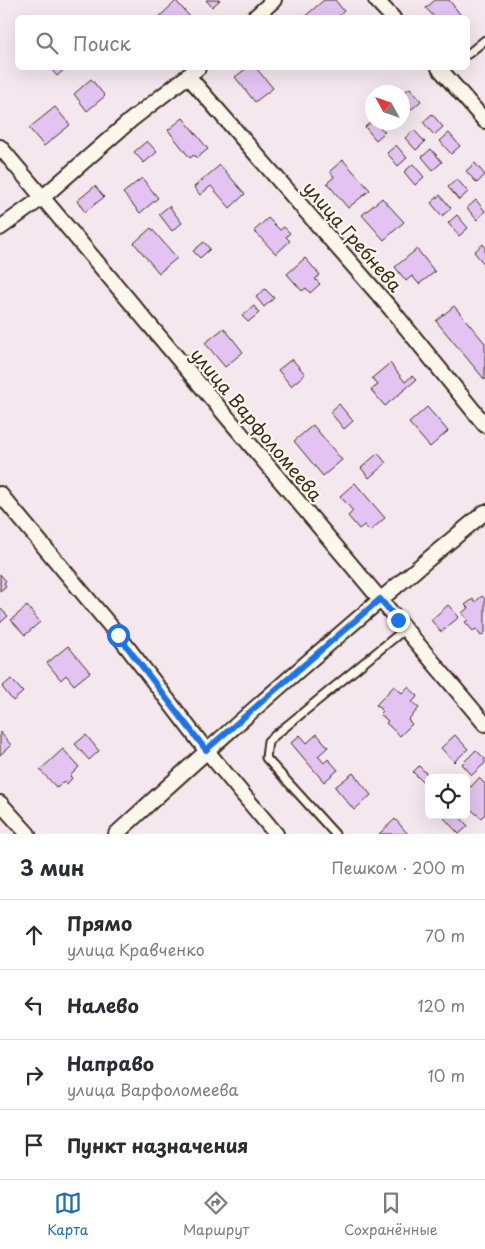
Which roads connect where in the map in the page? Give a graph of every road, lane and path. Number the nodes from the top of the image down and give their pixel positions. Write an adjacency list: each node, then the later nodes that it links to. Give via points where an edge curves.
1 (274, 0): 3 (street)
2 (376, 0): 4 (street)
3 (257, 15)
4 (390, 15)
5 (485, 40): 6 (lane)
6 (470, 52)
7 (445, 70): 9 (street)
8 (193, 72): 11 (street, via 131,120); 13 (street, улица Гребнева)
9 (485, 121)
10 (0, 147): 11 (street, улица Варфоломеева)
11 (42, 198): 12 (street); 16 (street, улица Варфоломеева)
12 (0, 228)
13 (485, 425)
14 (0, 494): 19 (street, via 118,635)
15 (485, 512): 16 (street)
16 (380, 599): 17 (street, улица Варфоломеева); 19 (street)
17 (405, 629): 18 (street, улица Варфоломеева); 24 (lane, via 268,741 266,758)
18 (485, 724)
19 (206, 750): 22 (street); 23 (street)
20 (0, 803): 21 (street)
21 (28, 834)
22 (116, 834)
23 (276, 834)
24 (335, 834)

